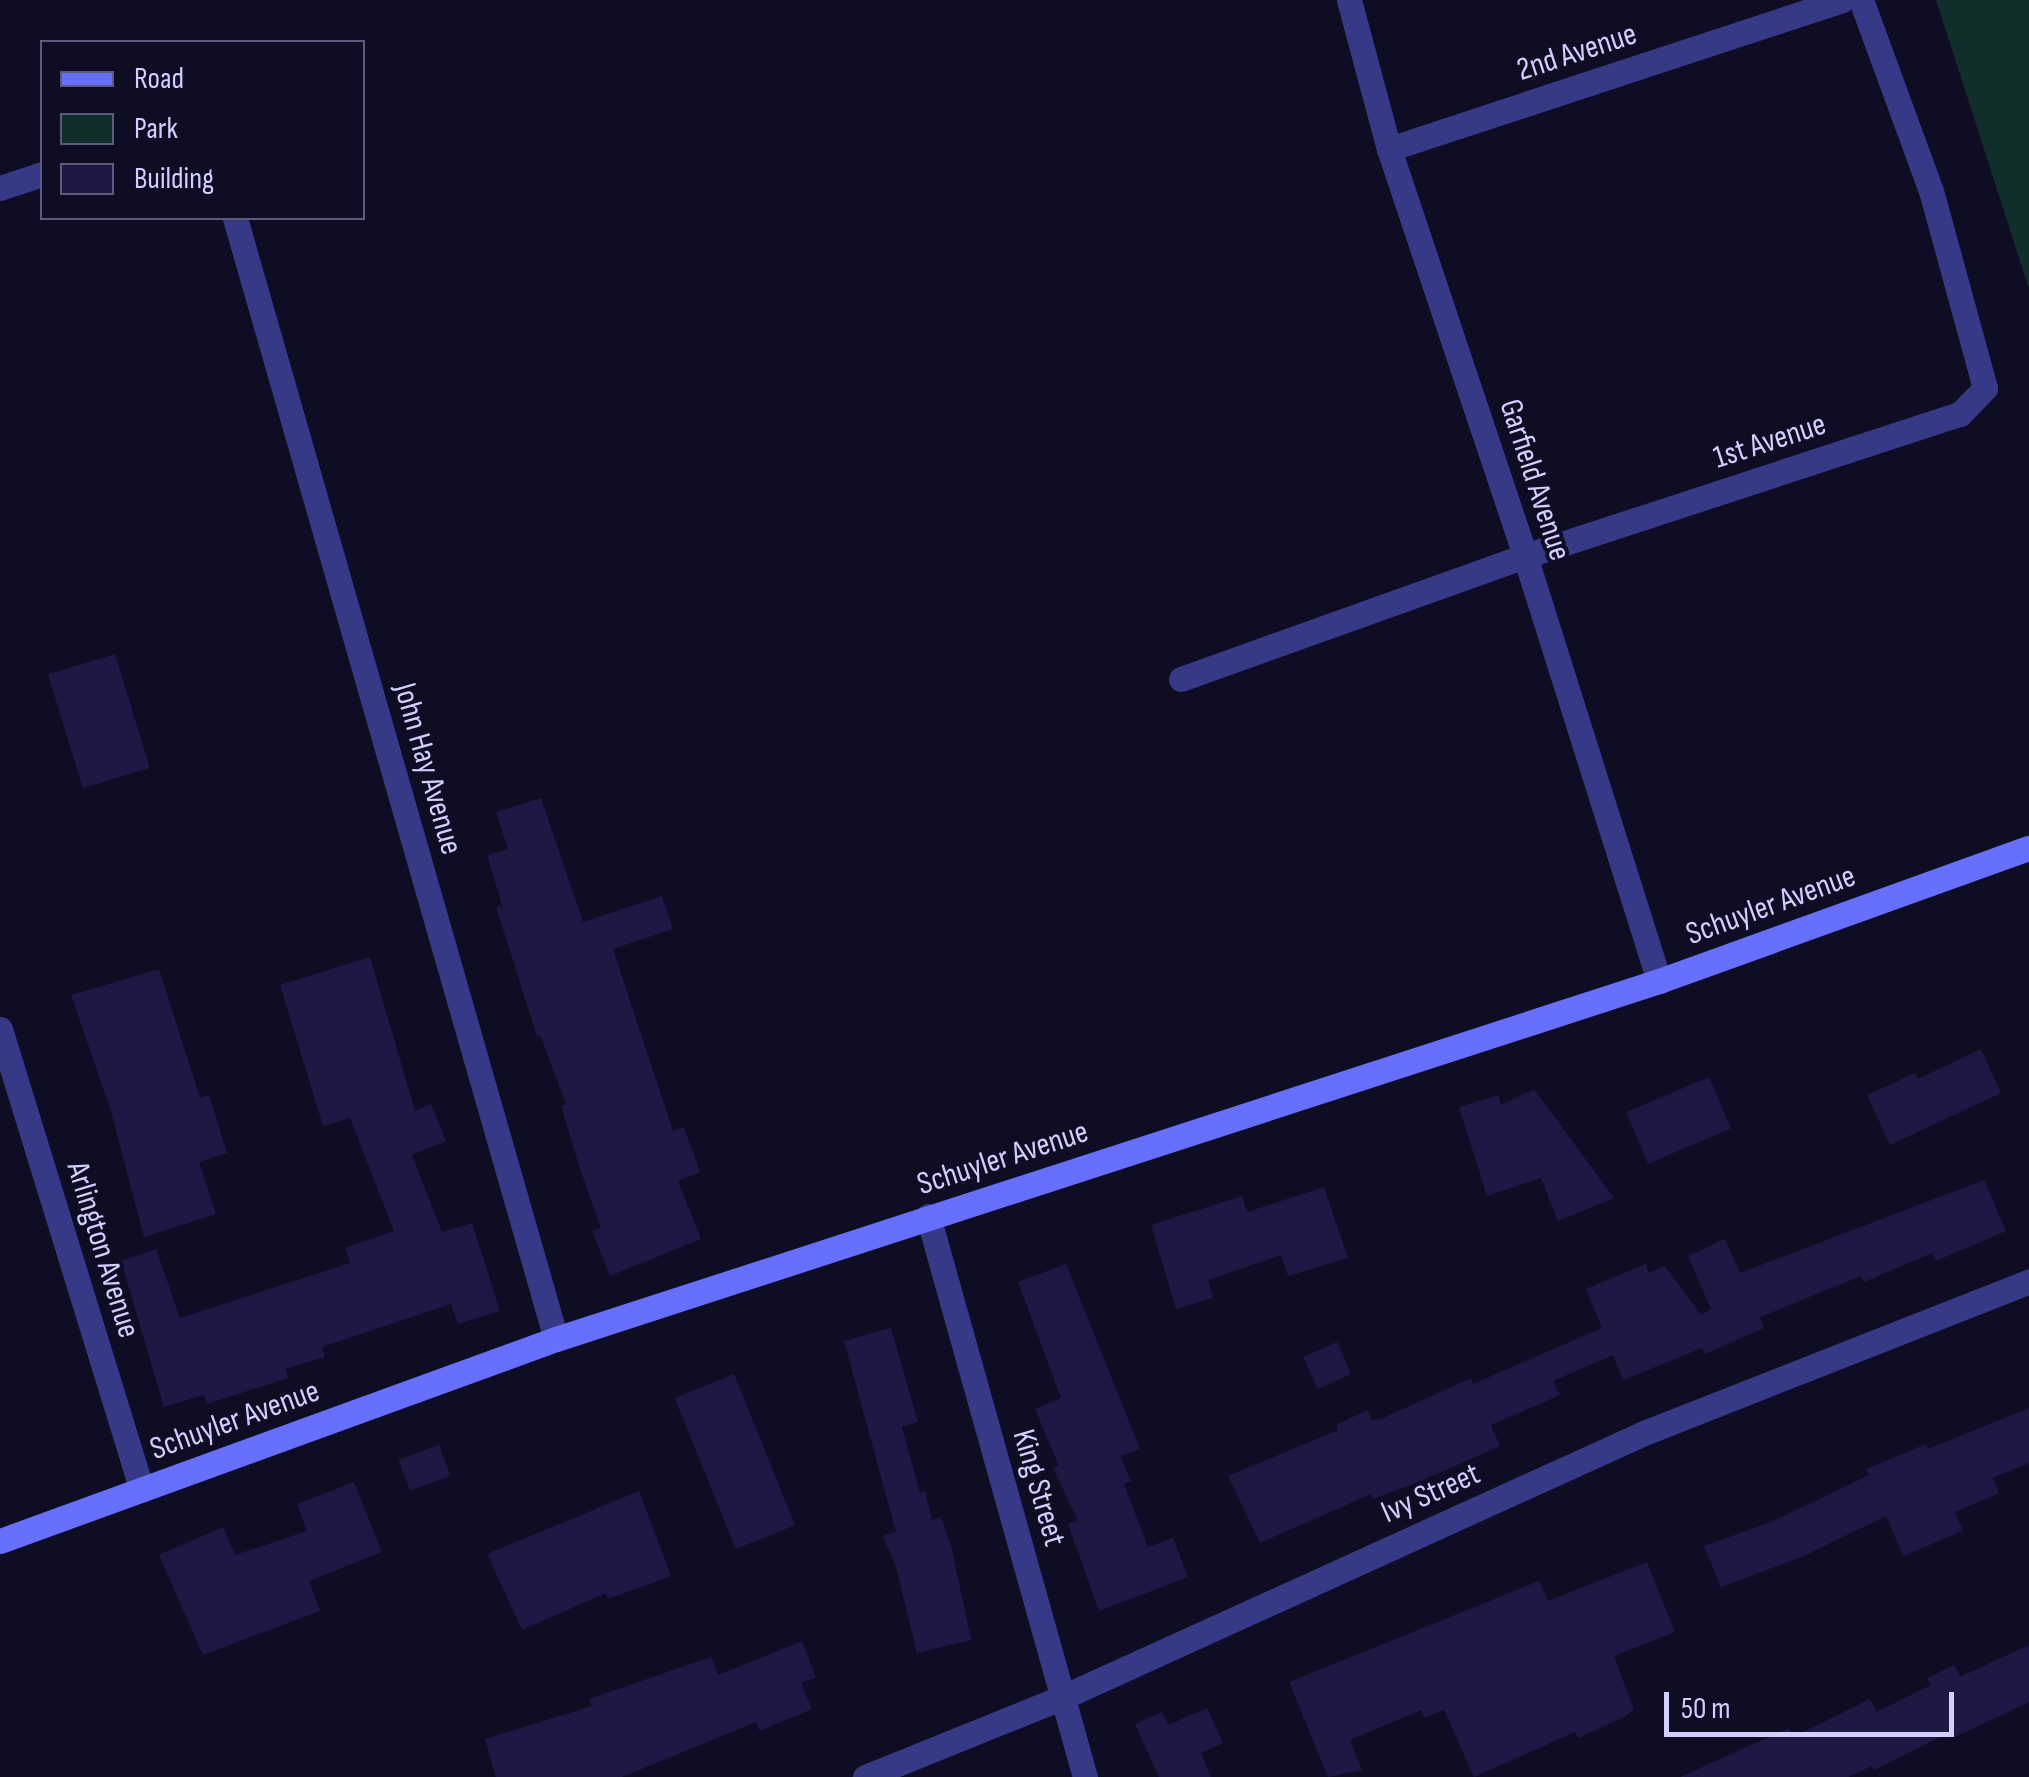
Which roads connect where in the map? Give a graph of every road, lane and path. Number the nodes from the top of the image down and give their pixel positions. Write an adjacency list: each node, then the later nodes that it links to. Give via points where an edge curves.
1 (1350, 0): 4 (street, Garfield Avenue)
2 (1842, 0): 4 (street, 2nd Avenue)
3 (1861, 0): 8 (street, 1st Avenue, via 1931,192 1985,388 1960,414)
4 (1389, 149): 8 (street, Garfield Avenue)
5 (40, 175): 6 (street)
6 (0, 188)
7 (236, 220): 15 (street, John Hay Avenue)
8 (1525, 556): 9 (street, 1st Avenue); 11 (street, Garfield Avenue)
9 (1181, 679)
10 (2029, 848): 11 (main road, Schuyler Avenue)
11 (1659, 981): 13 (main road, Schuyler Avenue)
12 (0, 1029): 16 (street, Arlington Avenue)
13 (928, 1216): 15 (main road, Schuyler Avenue); 18 (street, King Street)
14 (2029, 1282): 18 (street, Ivy Street, via 1644,1433)
15 (556, 1339): 16 (main road, Schuyler Avenue)
16 (142, 1490): 17 (main road, Schuyler Avenue)
17 (0, 1541)
18 (1063, 1697): 19 (street, Ivy Street); 20 (street, King Street)
19 (864, 1777)
20 (1084, 1777)

